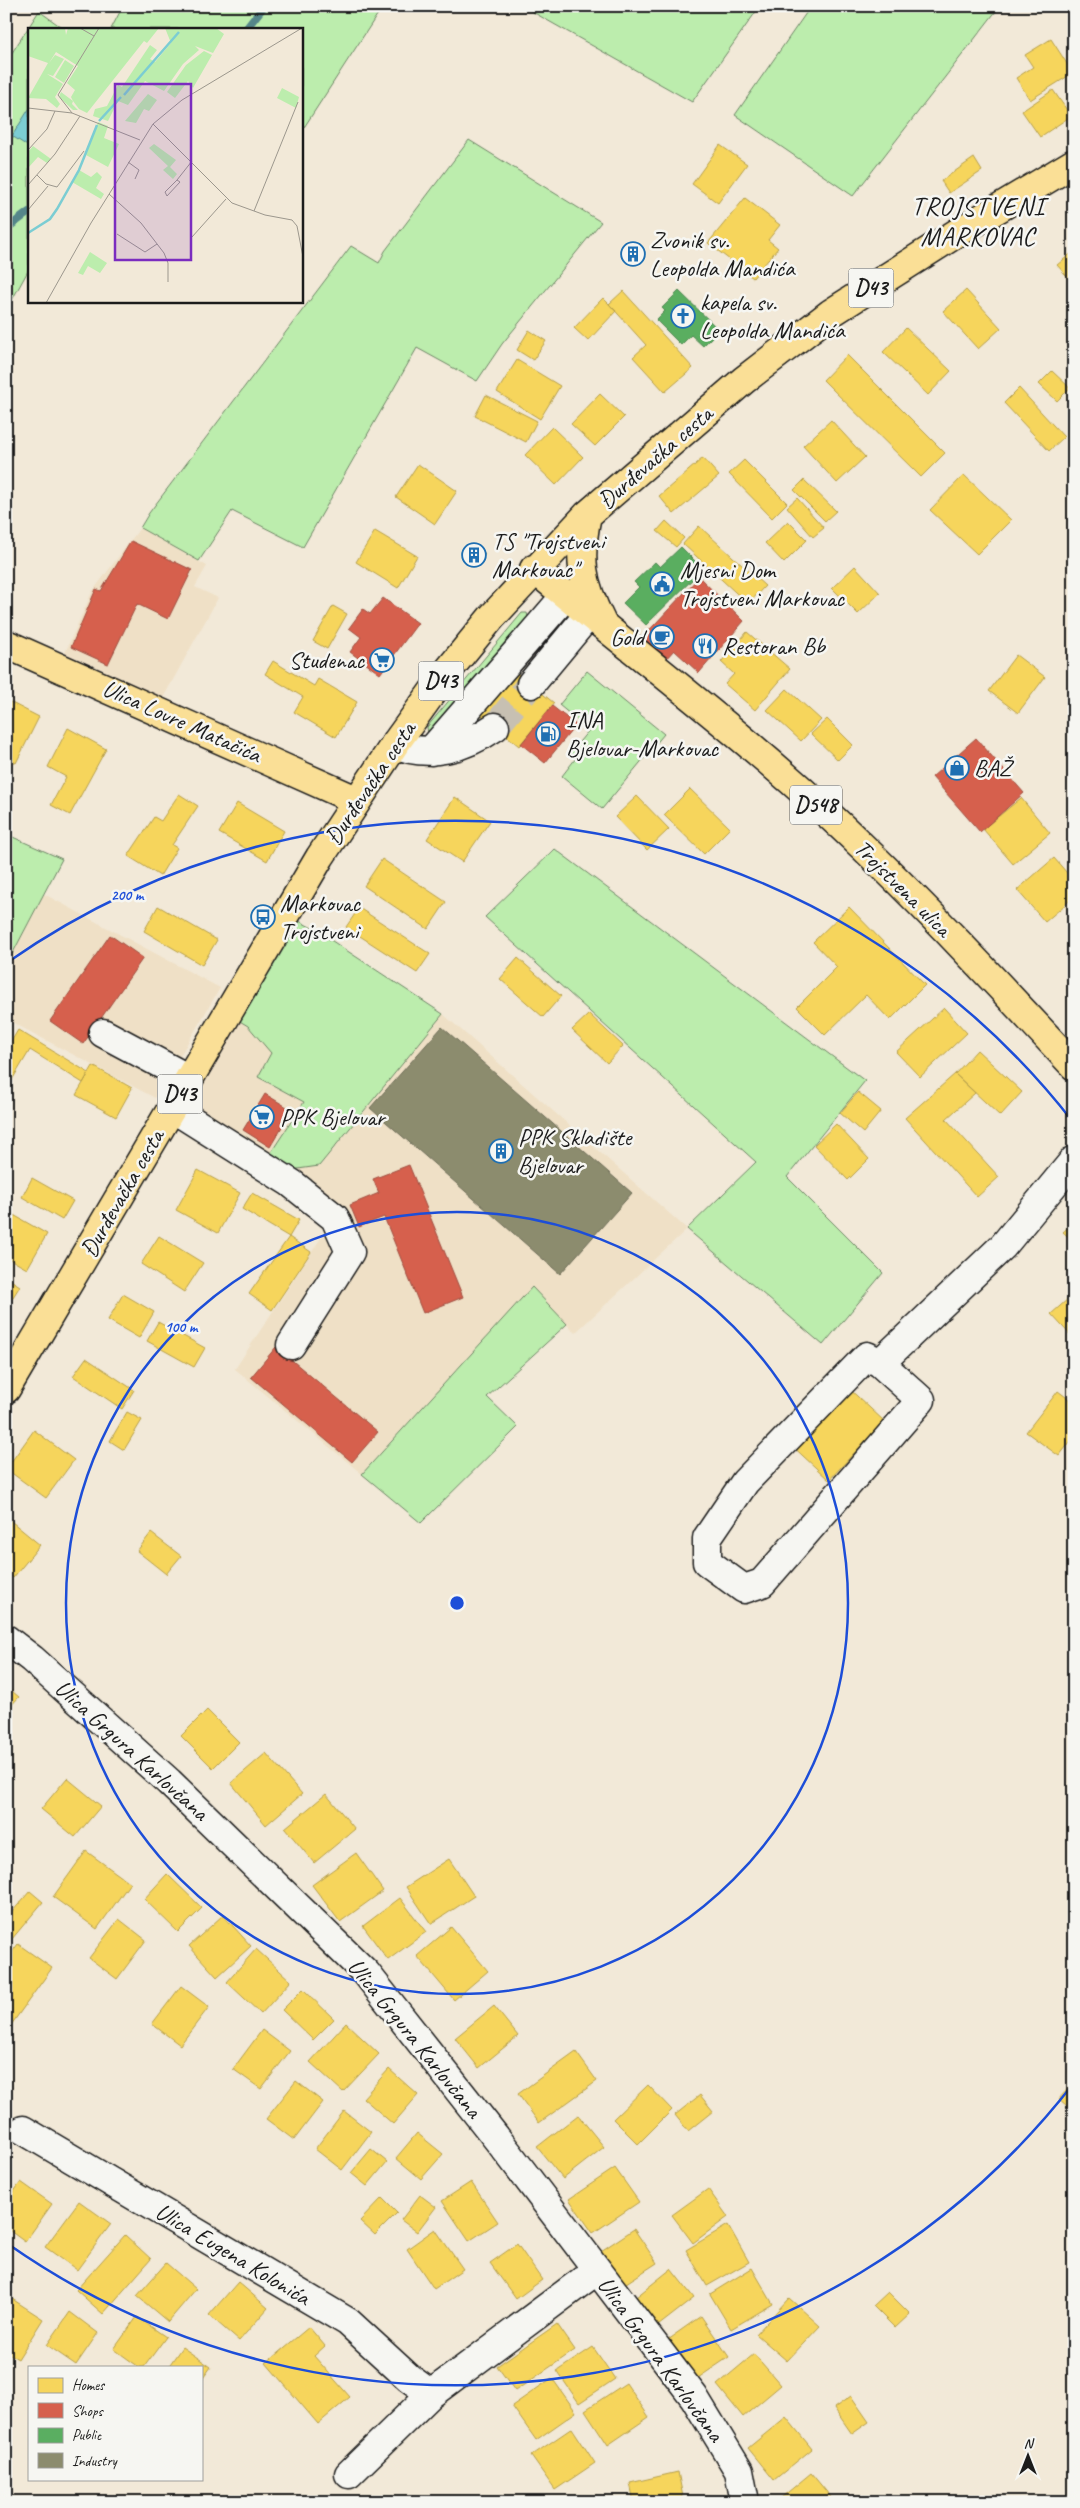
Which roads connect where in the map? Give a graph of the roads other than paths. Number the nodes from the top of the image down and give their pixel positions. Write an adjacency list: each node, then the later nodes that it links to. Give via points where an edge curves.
1 (1074, 163): 2 (main road, Đurđevačka cesta / D43, via 831,313 744,380)
2 (587, 515): 3 (main road, Đurđevačka cesta / D43); 5 (main road, via 582,541 583,578)
3 (534, 569): 4 (main road, Trojstvena ulica / D548); 9 (main road, Đurđevačka cesta / D43, via 447,672)
4 (566, 595): 5 (main road, Trojstvena ulica / D548); 10 (street)
5 (596, 620): 7 (street); 13 (main road, Trojstvena ulica / D548, via 746,743 863,847 978,962)
6 (6, 644): 11 (main road, Ulica Lovre Matačića)
7 (531, 684)
8 (496, 727): 10 (street, via 477,740)
9 (395, 744): 10 (street, via 410,751); 11 (main road, Đurđevačka cesta / D43)
10 (431, 751)
11 (356, 800): 14 (main road, Đurđevačka cesta / D43)
12 (102, 1033): 14 (street)
13 (1074, 1066)
14 (189, 1079): 15 (main road, Đurđevačka cesta / D43)
15 (172, 1108): 17 (street, via 291,1183 335,1218 350,1252); 19 (main road, Đurđevačka cesta / D43)
16 (1074, 1160): 18 (street, via 1003,1246)
17 (291, 1345)
18 (880, 1363): 18 (street, via 921,1400 762,1582 744,1590 707,1562 707,1538 745,1482 867,1356)
19 (6, 1389)
20 (6, 1639): 22 (street, Ulica Grgura Karlovčana, via 169,1782 366,1973)
21 (23, 2130): 23 (street, Ulica Eugena Kolonića, via 348,2322)
22 (597, 2270): 23 (street); 25 (street, Ulica Grgura Karlovčana, via 694,2397 739,2471)
23 (431, 2394): 24 (street)
24 (349, 2474)
25 (745, 2502)

